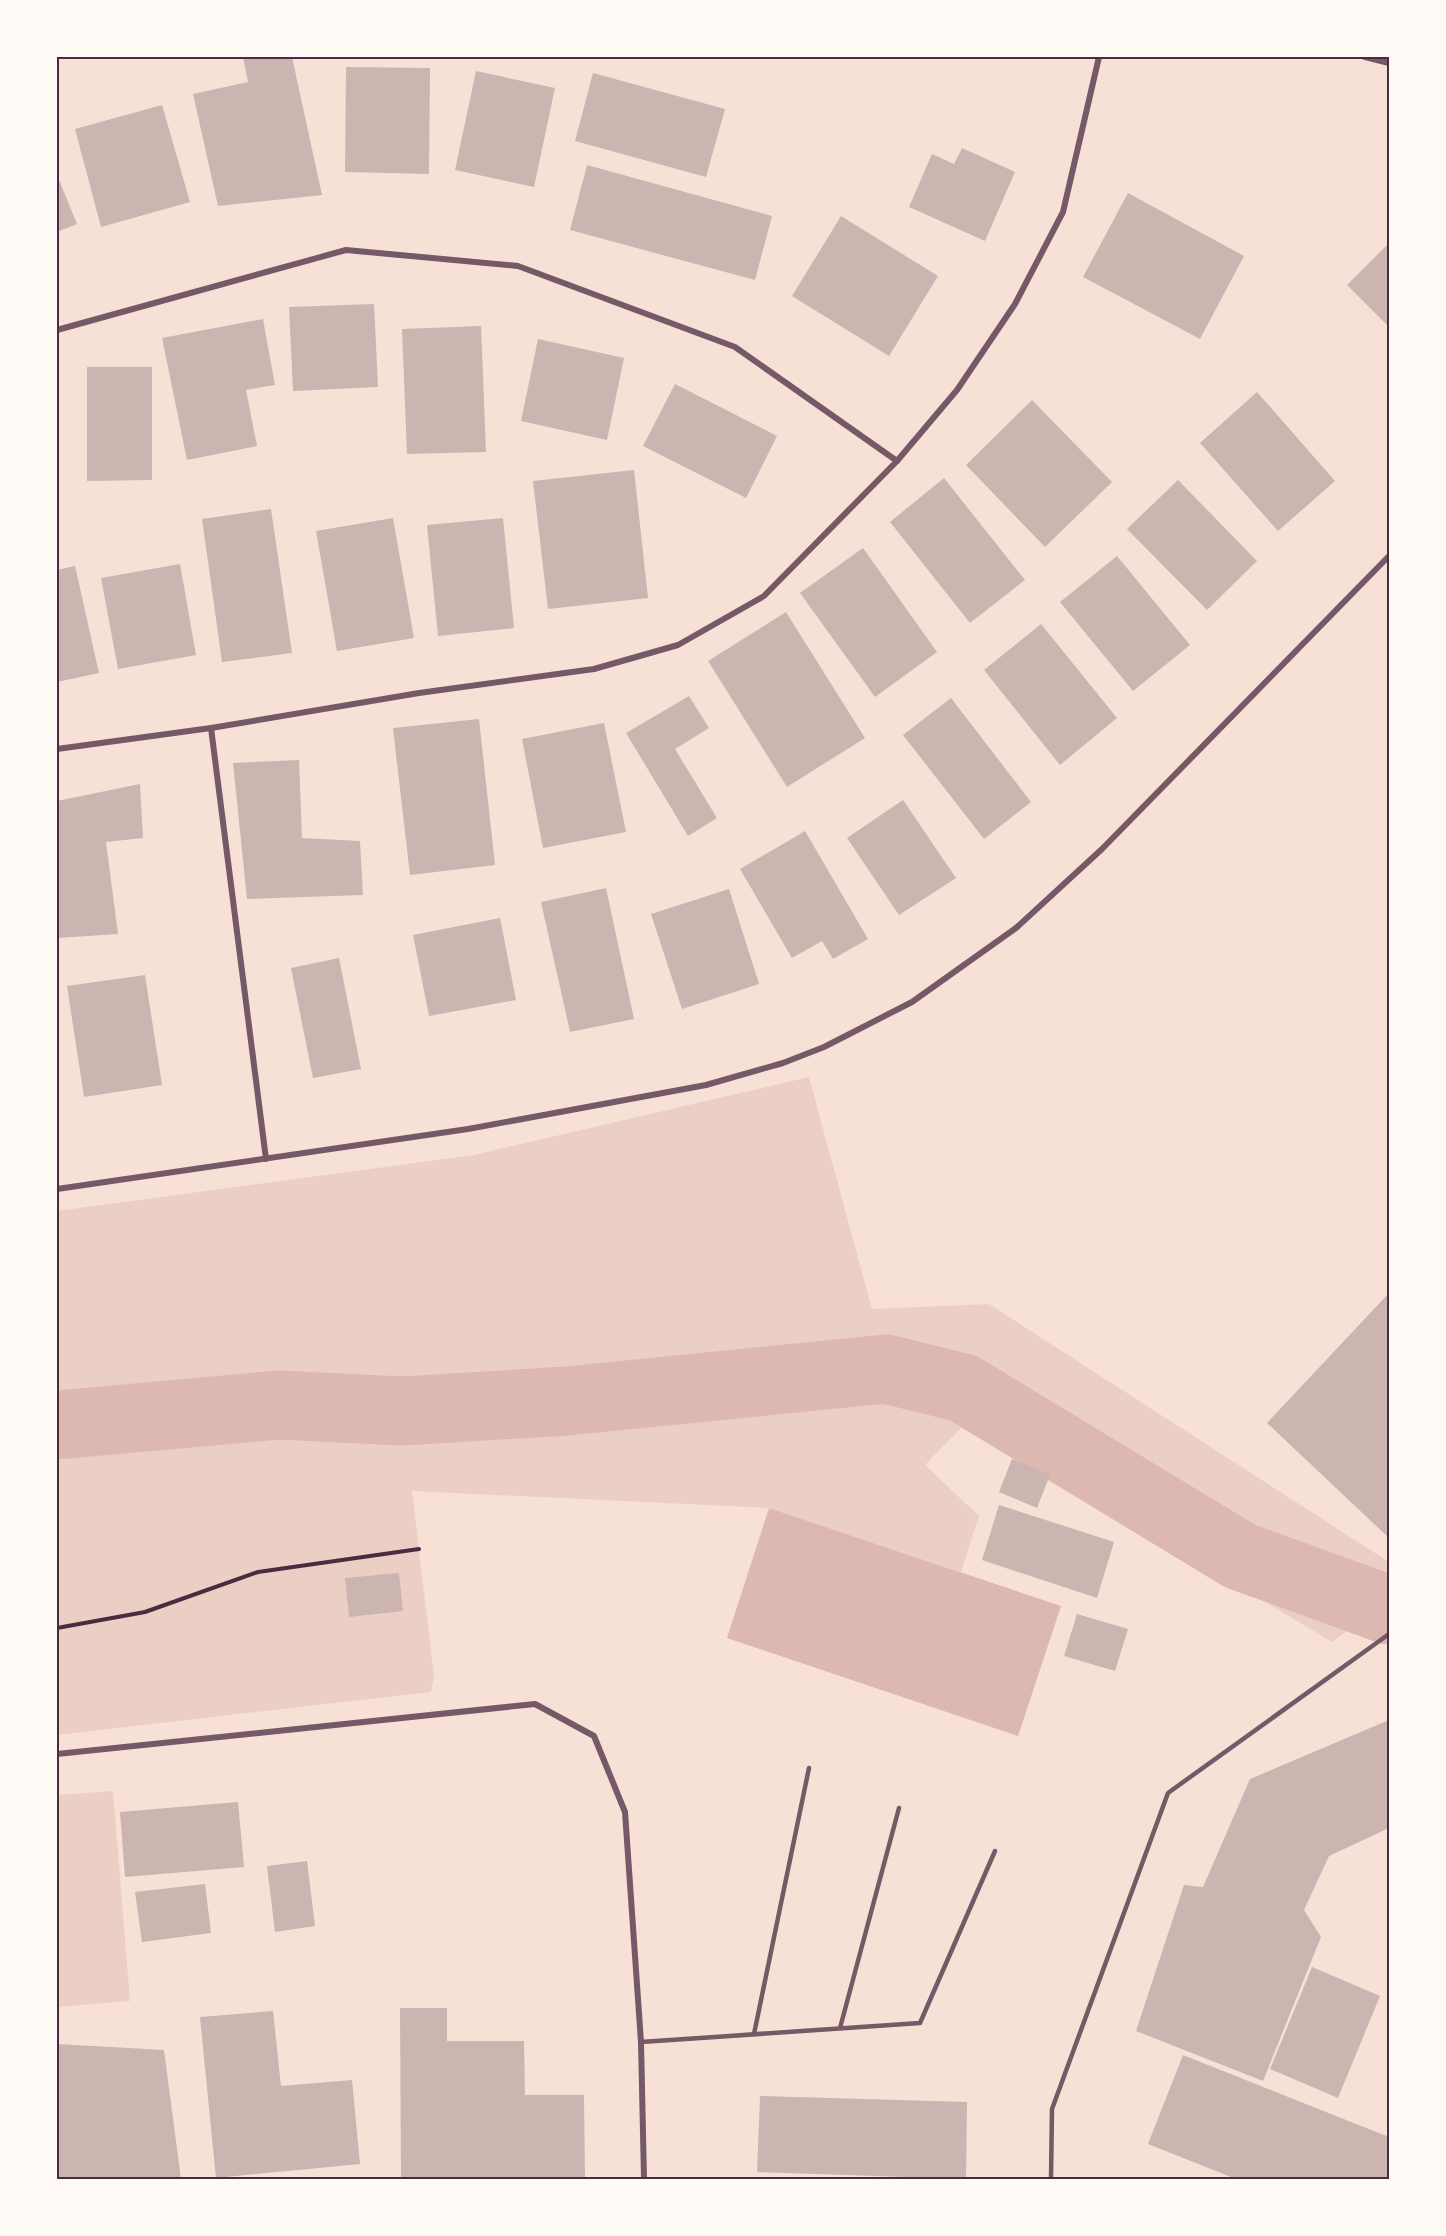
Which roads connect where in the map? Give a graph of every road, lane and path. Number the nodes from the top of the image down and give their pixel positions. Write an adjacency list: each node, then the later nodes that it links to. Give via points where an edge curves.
1 (1099, 57): 5 (street, via 1063,212 1015,304 957,390)
2 (1365, 57): 3 (street)
3 (1389, 63)
4 (57, 330): 5 (street, via 346,250 518,266 735,347)
5 (897, 461): 7 (street, via 764,596 678,645 594,669)
6 (1389, 556): 9 (street, via 1102,849 1016,928 912,1002 783,1064 706,1085 468,1129)
7 (211, 728): 8 (street); 9 (street)
8 (57, 749)
9 (266, 1159): 10 (street)
10 (57, 1189)
11 (419, 1549): 12 (path, via 258,1572 145,1612)
12 (57, 1628)
13 (1389, 1634): 22 (lane, via 1168,1793 1052,2109)
14 (57, 1754): 20 (street, via 535,1704 594,1736 625,1812)
15 (809, 1768): 19 (lane)
16 (899, 1808): 18 (lane)
17 (995, 1851): 18 (lane, via 920,2023)
18 (840, 2028): 19 (lane)
19 (754, 2034): 20 (lane)
20 (641, 2042): 21 (street)
21 (644, 2179)
22 (1051, 2179)

